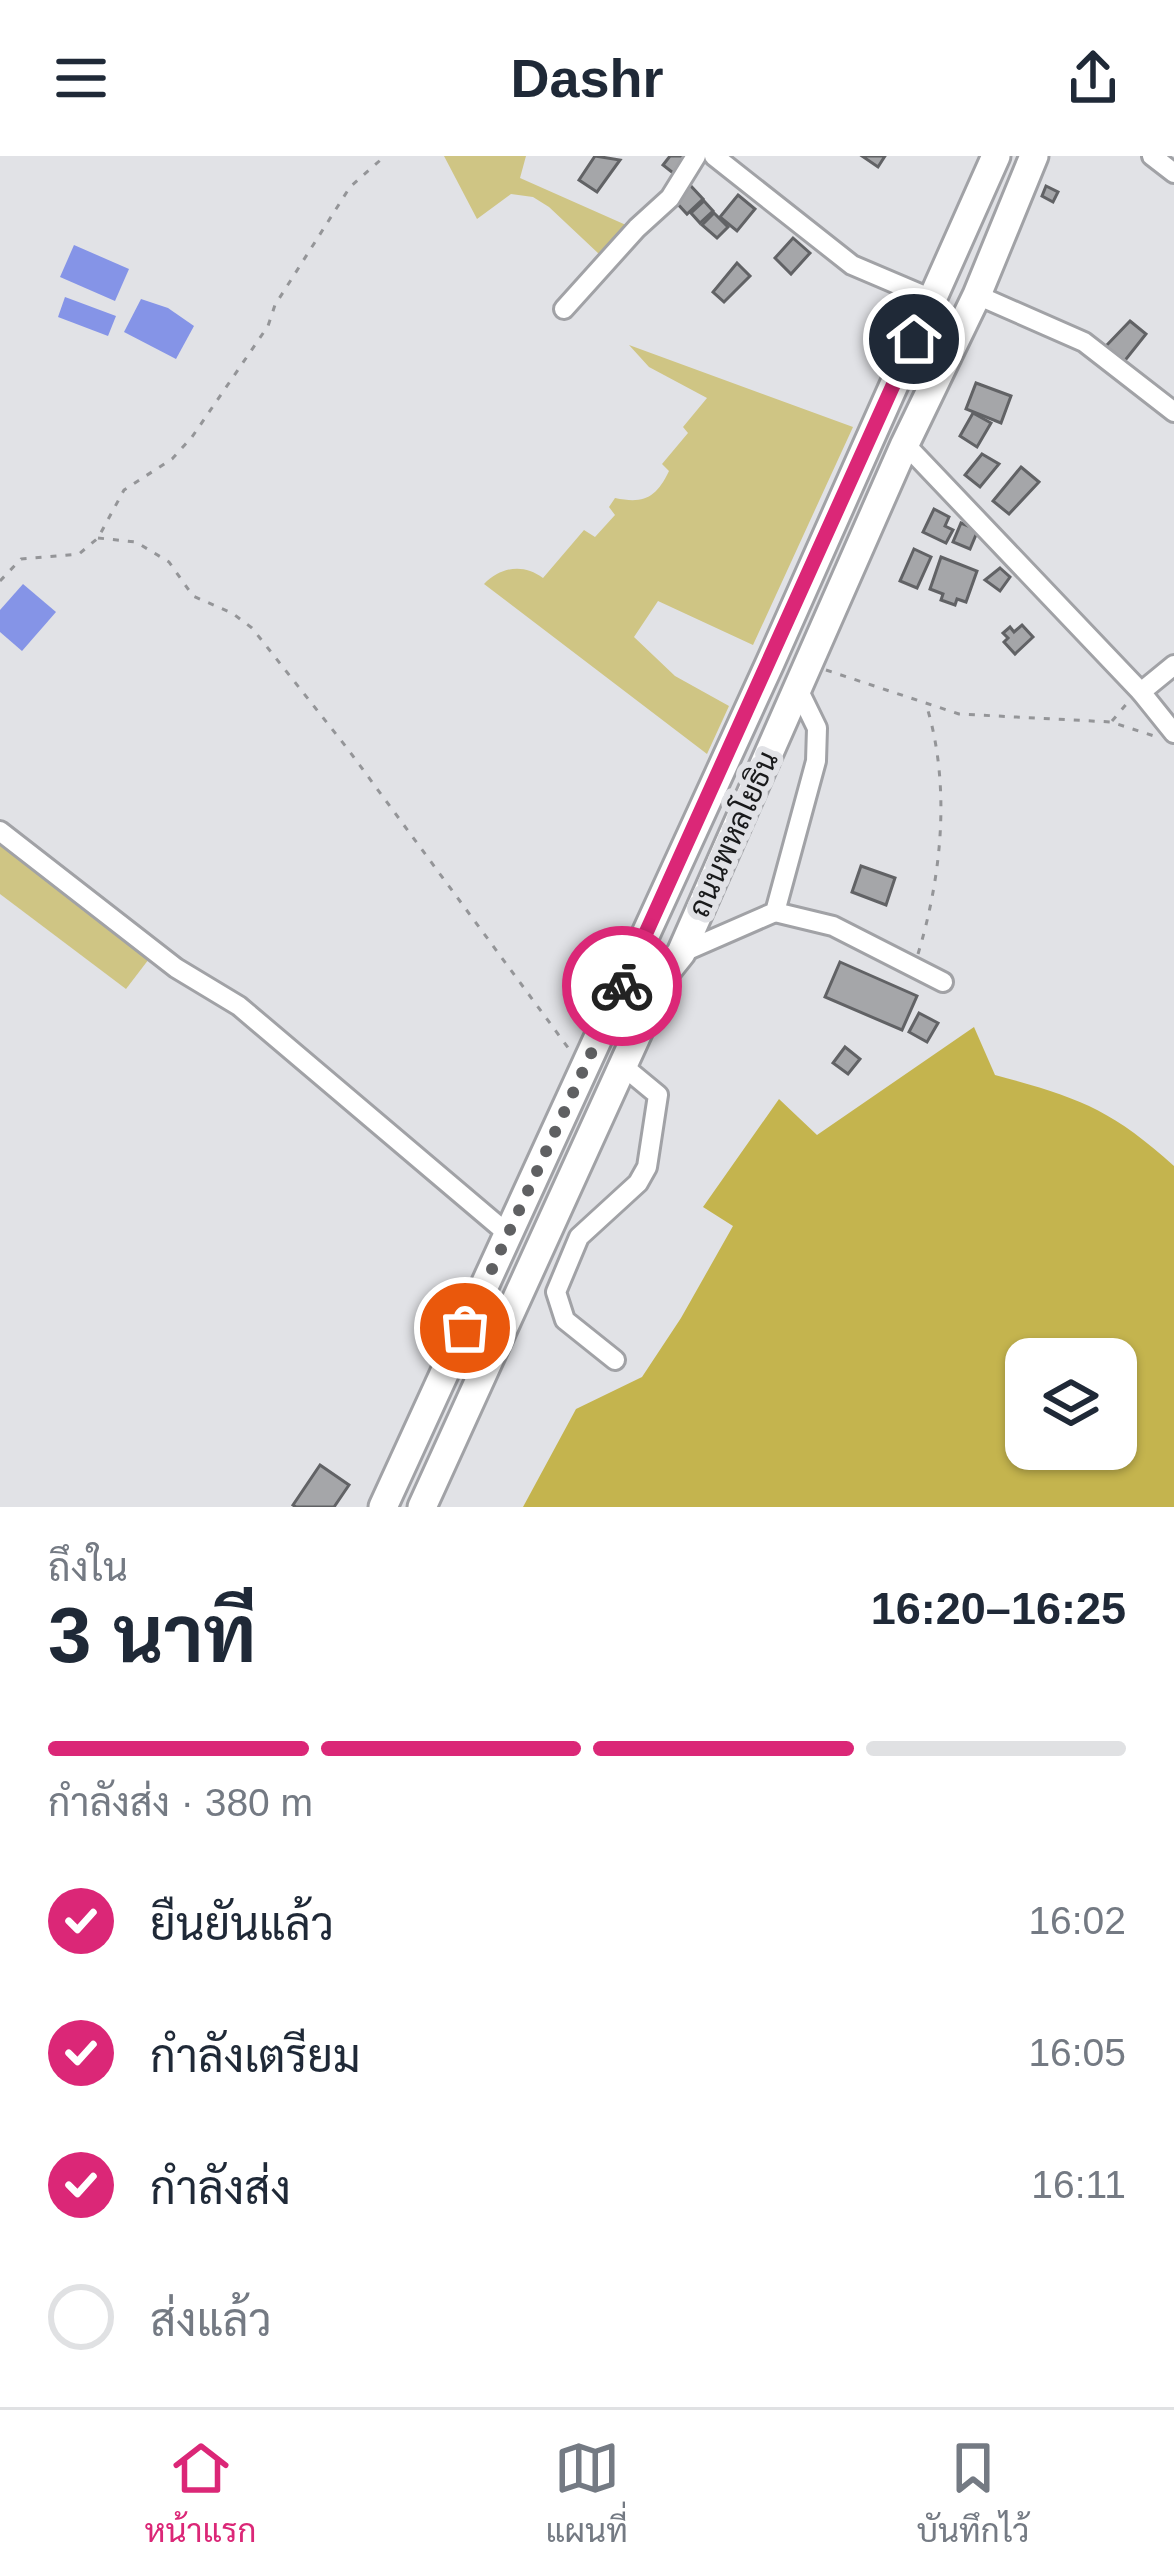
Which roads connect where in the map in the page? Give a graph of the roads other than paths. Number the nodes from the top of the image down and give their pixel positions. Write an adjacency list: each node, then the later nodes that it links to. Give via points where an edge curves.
1 (696, 156): 9 (street, via 670,198)
2 (714, 156): 8 (street, via 852,266)
3 (996, 156): 8 (highway, ถนนพหลโยธิน)
4 (1034, 156): 7 (highway, ถนนพหลโยธิน)
5 (1152, 156): 6 (street)
6 (1174, 173)
7 (977, 295): 10 (street, via 1084,342); 11 (highway, ถนนพหลโยธิน)
8 (932, 298): 20 (highway, ถนนพหลโยธิน)
9 (564, 309)
10 (1174, 412)
11 (905, 444): 13 (highway, ถนนพหลโยธิน); 14 (street)
12 (1174, 665): 14 (street)
13 (802, 675): 17 (street, via 818,728 816,761); 18 (highway, ถนนพหลโยธิน)
14 (1141, 692): 15 (street)
15 (1165, 735)
16 (0, 831): 22 (street, via 176,968 238,1006)
17 (775, 913): 18 (street); 19 (street, via 833,926)
18 (681, 953): 21 (highway, ถนนพหลโยธิน)
19 (943, 982)
20 (585, 1067): 21 (street); 22 (highway, ถนนพหลโยธิน)
21 (620, 1071): 23 (street, via 658,1094 647,1167 579,1237 556,1292 565,1320); 25 (highway, ถนนพหลโยธิน)
22 (508, 1234): 24 (highway, ถนนพหลโยธิน)
23 (615, 1360)
24 (383, 1507)
25 (422, 1507)

